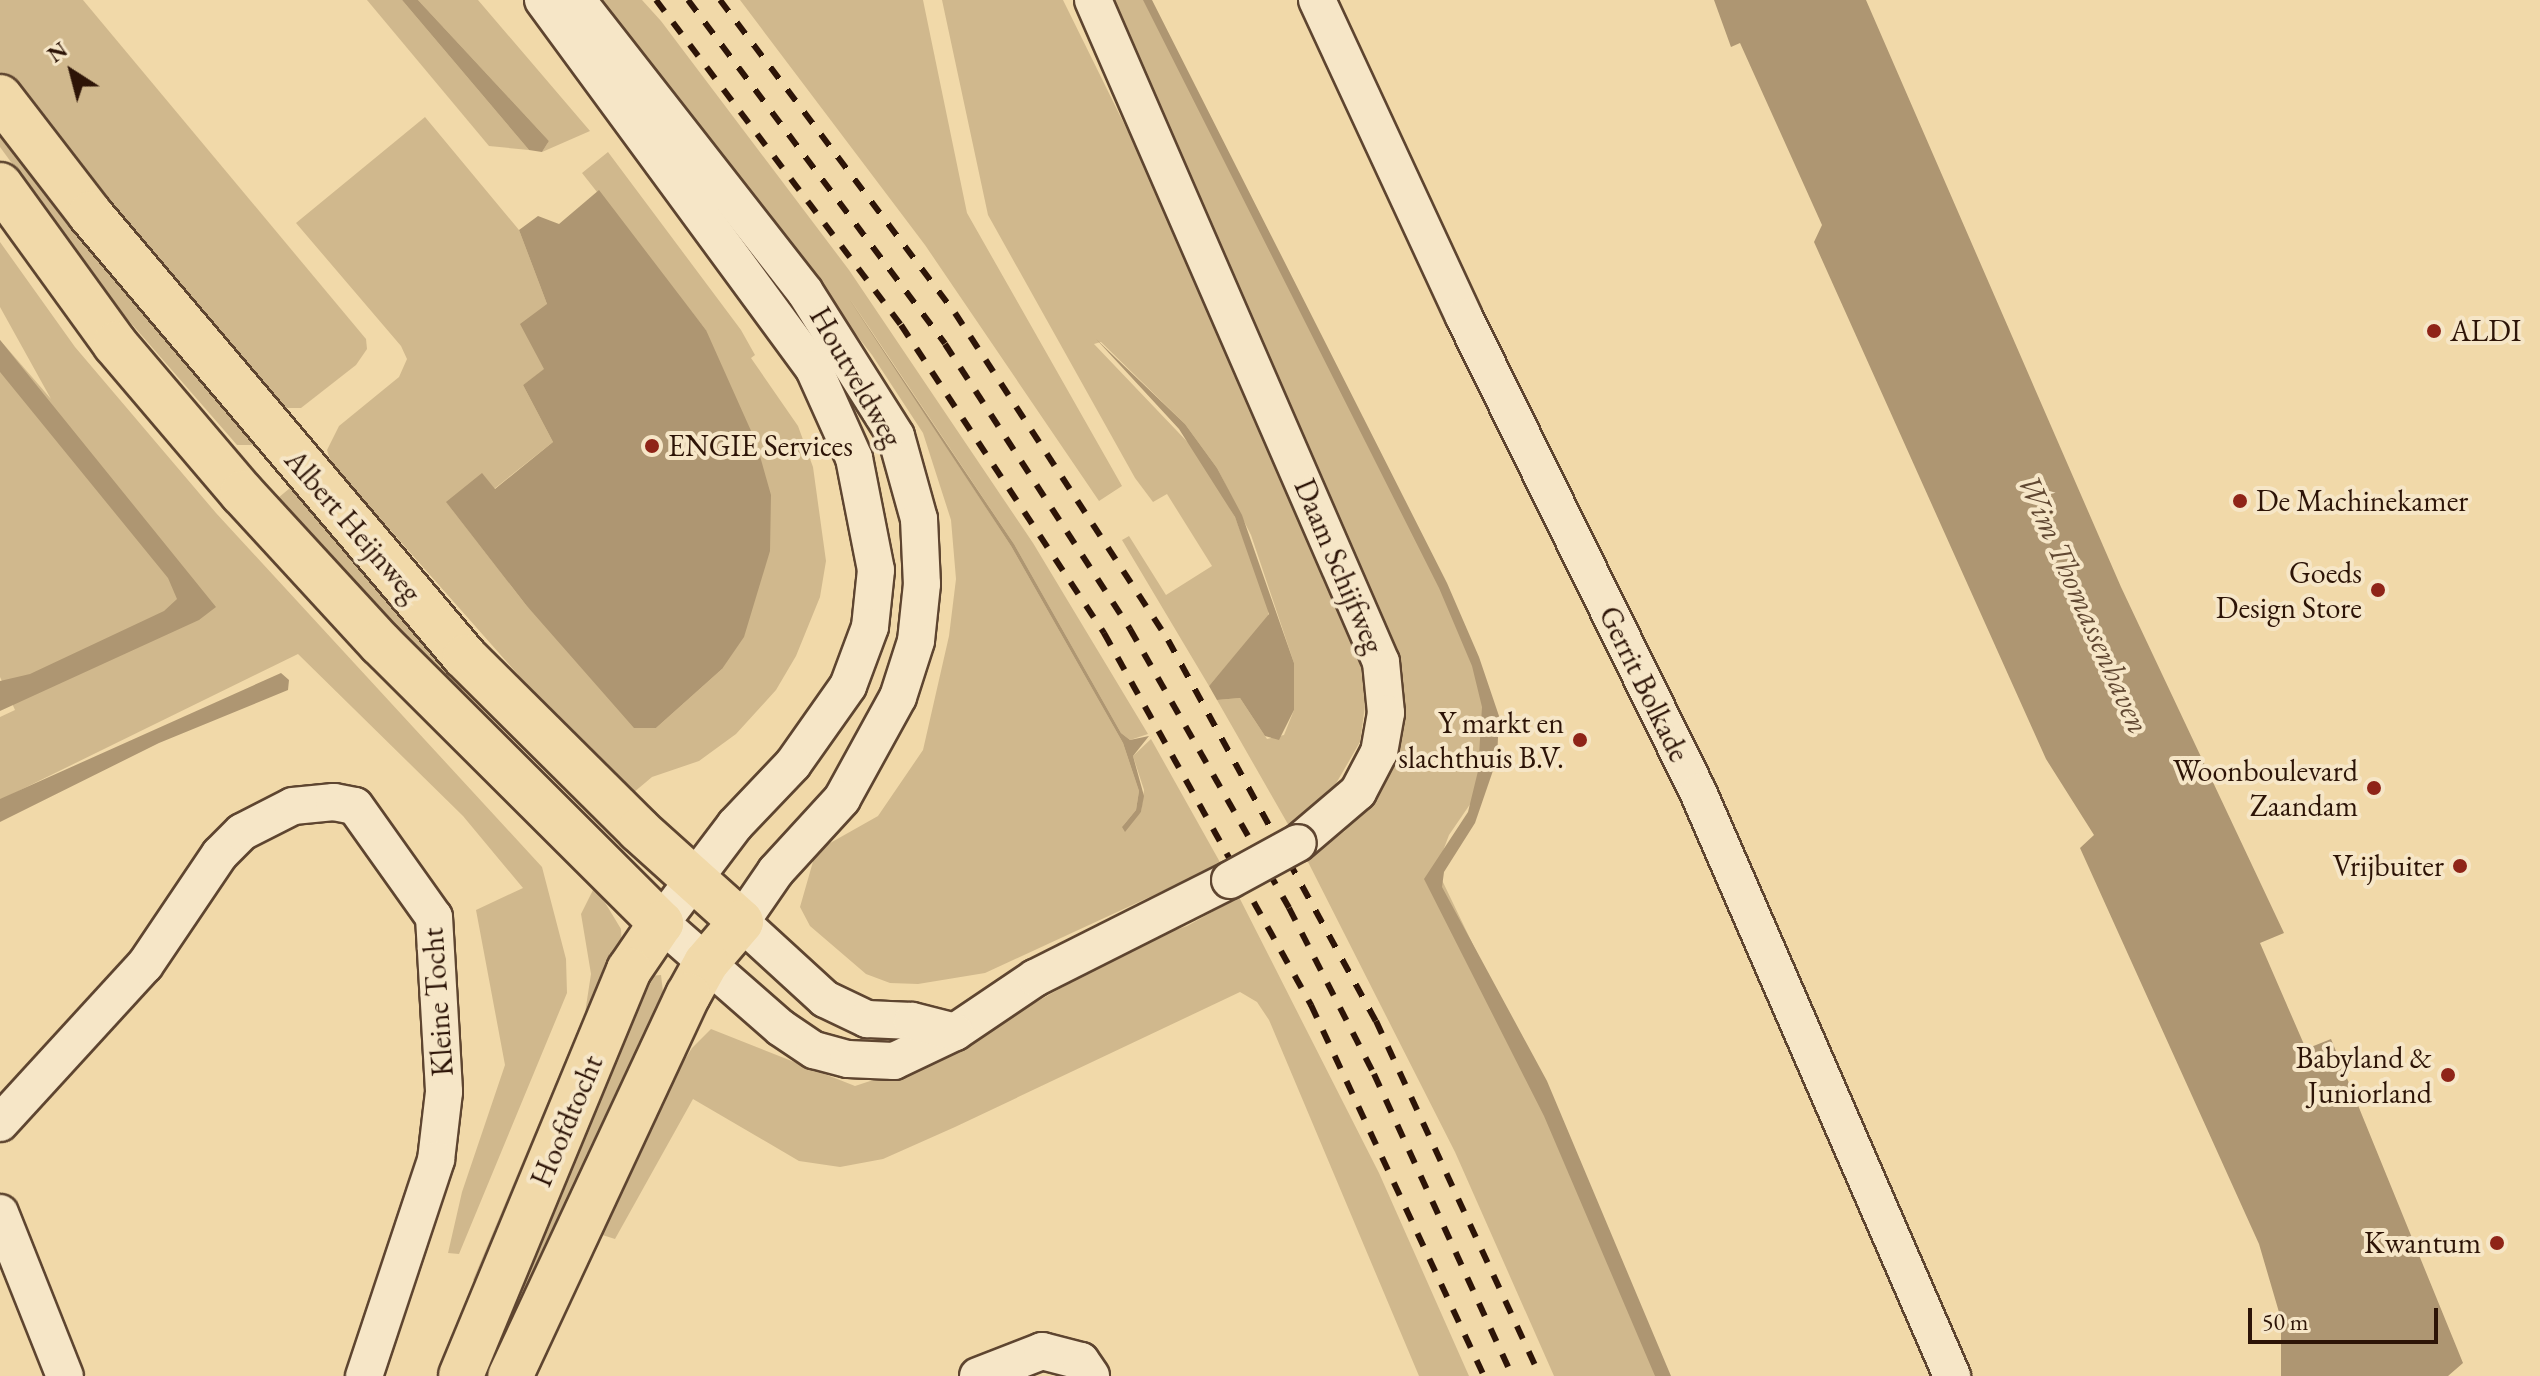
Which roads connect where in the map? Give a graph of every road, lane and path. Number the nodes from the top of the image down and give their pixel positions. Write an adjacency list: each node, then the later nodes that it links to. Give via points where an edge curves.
1 (543, 0): 7 (street, Houtveldweg, via 814,369 854,458 868,515 876,570 870,627 848,686 793,764)
2 (577, 0): 8 (street, Houtveldweg, via 734,195 813,304 896,436 919,519 922,584 916,641 898,697 842,799 776,871)
3 (1093, 0): 11 (street, Daam Schijfweg, bridge, via 1381,662 1386,713 1379,752 1358,792 1298,843 1035,978)
4 (1317, 0): 20 (street, Gerrit Bolkade, via 1464,317 1698,792)
5 (0, 97): 7 (main road, Albert Heijnweg, via 130,262 465,657)
6 (0, 185): 9 (main road, Albert Heijnweg, via 97,321 242,493 380,643)
7 (694, 878): 8 (main road, Albert Heijnweg); 9 (street, Hoofdtocht)
8 (741, 922): 10 (main road, Hoofdtocht); 11 (street, via 825,999 867,1019 912,1021)
9 (661, 923): 10 (street, Albert Heijnweg); 16 (main road, Hoofdtocht, via 629,970)
10 (706, 963): 11 (street, Daam Schijfweg, via 814,1050 848,1059 894,1061); 17 (main road, Hoofdtocht)
11 (955, 1032)
12 (0, 1123): 15 (street, Kleine Tocht, via 145,965 220,854 242,832 293,806 355,806 379,832 434,917 444,1092 436,1160)
13 (0, 1213): 14 (street)
14 (65, 1376)
15 (364, 1376)
16 (461, 1376)
17 (510, 1376)
18 (978, 1376): 19 (street, via 1042,1351 1081,1361)
19 (1091, 1376)
20 (1952, 1376)

